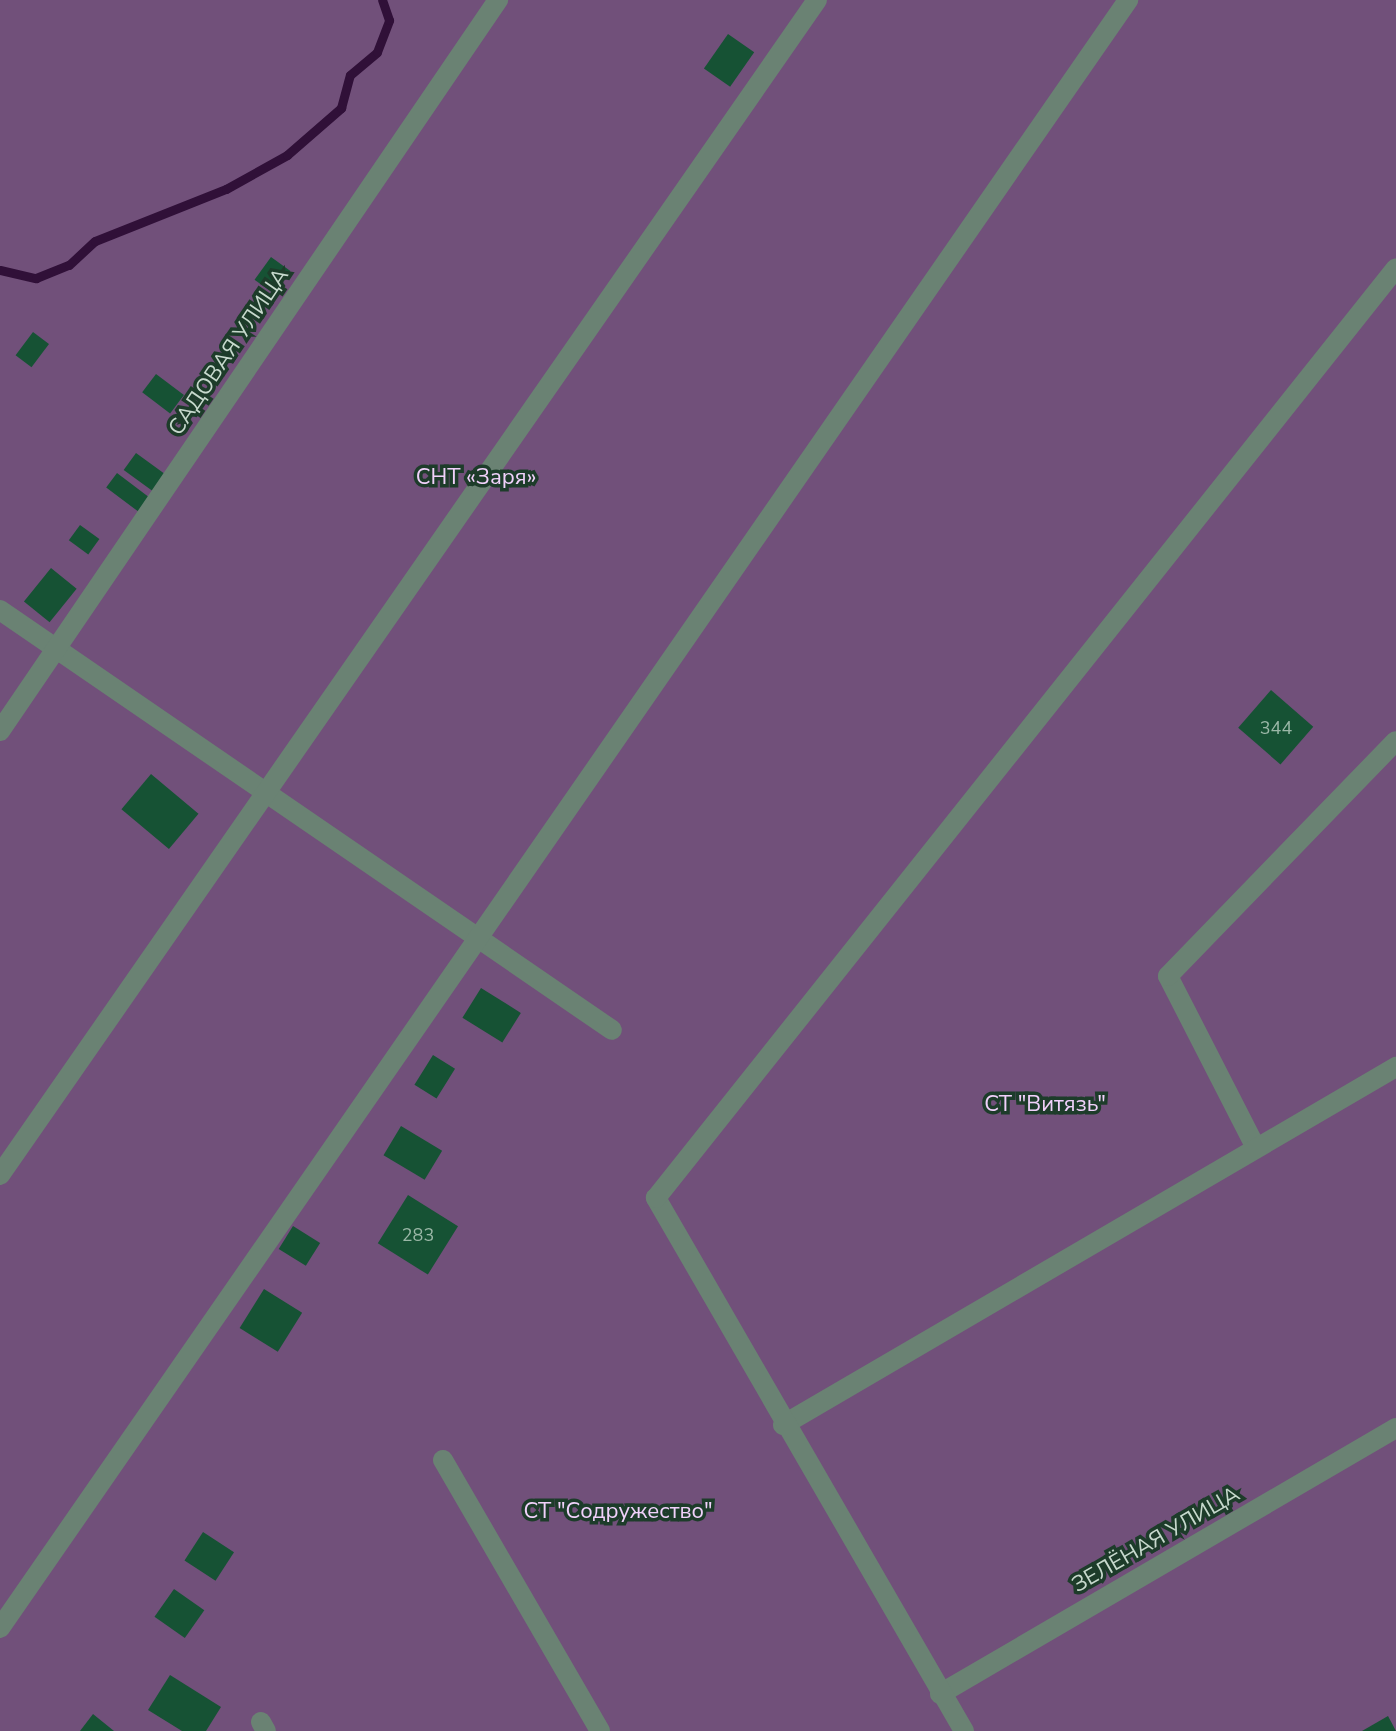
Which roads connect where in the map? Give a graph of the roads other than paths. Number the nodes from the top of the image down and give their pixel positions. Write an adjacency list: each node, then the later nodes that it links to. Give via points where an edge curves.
1 (498, 0): 6 (street, САДОВАЯ УЛИЦА)
2 (817, 0): 9 (street)
3 (1128, 0): 10 (street)
4 (1396, 268): 15 (street, via 656,1198)
5 (0, 610): 6 (street)
6 (56, 649): 7 (street, САДОВАЯ УЛИЦА); 9 (street)
7 (0, 731)
8 (1396, 741): 13 (street, via 1168,976)
9 (264, 793): 10 (street); 14 (street)
10 (478, 938): 11 (street); 18 (street)
11 (612, 1030)
12 (1396, 1067): 13 (street)
13 (1256, 1148): 15 (street)
14 (0, 1175)
15 (783, 1425): 19 (street)
16 (1396, 1428): 19 (street, ЗЕЛЁНАЯ УЛИЦА)
17 (443, 1460): 20 (street)
18 (0, 1628)
19 (940, 1694): 21 (street)
20 (600, 1731)
21 (964, 1731)

